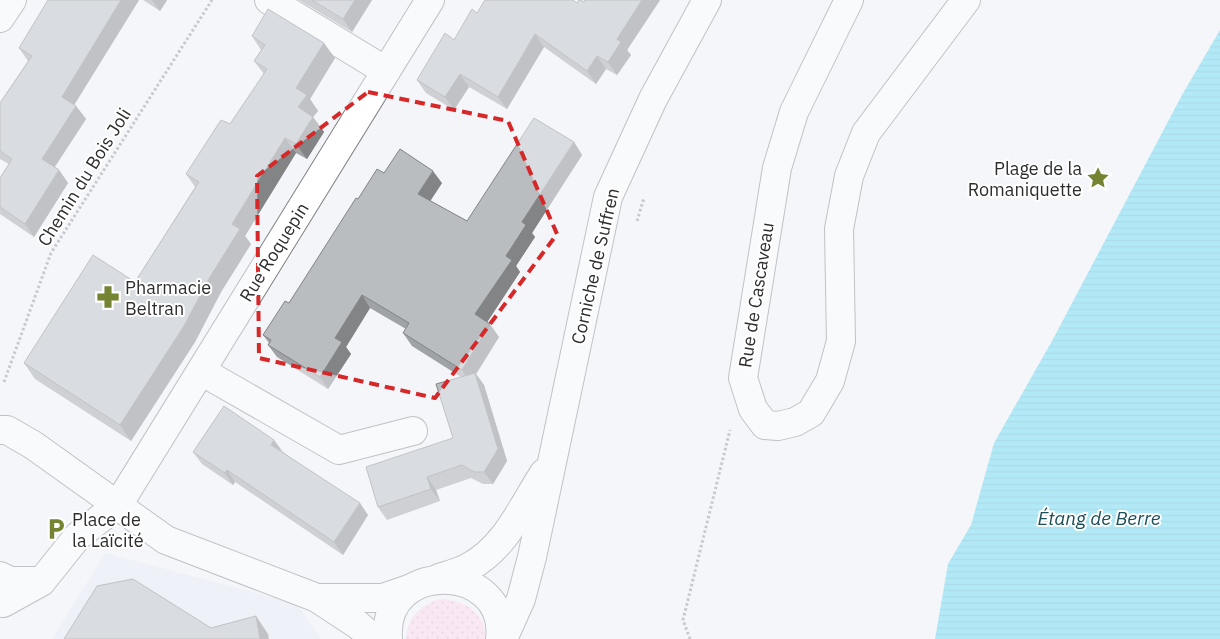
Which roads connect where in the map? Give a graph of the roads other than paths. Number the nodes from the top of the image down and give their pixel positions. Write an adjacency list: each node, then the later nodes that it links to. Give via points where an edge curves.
1 (12, 0): 7 (street)
2 (269, 0): 8 (street)
3 (430, 0): 8 (street, Rue Roquepin)
4 (707, 0): 12 (street, Corniche de Suffren, via 653,99 608,197)
5 (849, 0): 6 (street, Rue de Cascaveau, via 794,112 777,168 743,378 753,409 765,425 795,422 811,413 830,380 841,340 839,229 849,176 866,133)
6 (966, 0)
7 (0, 18)
8 (386, 71): 9 (street, Rue Roquepin)
9 (201, 371): 11 (street, via 339,450); 13 (street, Rue Roquepin)
10 (0, 430): 13 (street, via 7,430 33,445)
11 (413, 431)
12 (552, 462): 15 (street, Corniche de Suffren, via 514,525 489,552 468,568); 22 (street, Corniche de Suffren, via 544,509 521,599)
13 (118, 505): 16 (street, via 78,536); 18 (street, via 166,540)
14 (0, 576): 16 (street, via 10,582)
15 (439, 578): 17 (street, Corniche de Suffren); 22 (street, via 474,586 487,598 497,614)
16 (42, 581): 19 (street)
17 (412, 588): 18 (street, Corniche de Suffren, via 383,598); 21 (street, via 398,601 389,618)
18 (317, 598): 20 (street)
19 (0, 602)
20 (374, 639)
21 (388, 639)
22 (501, 639)

